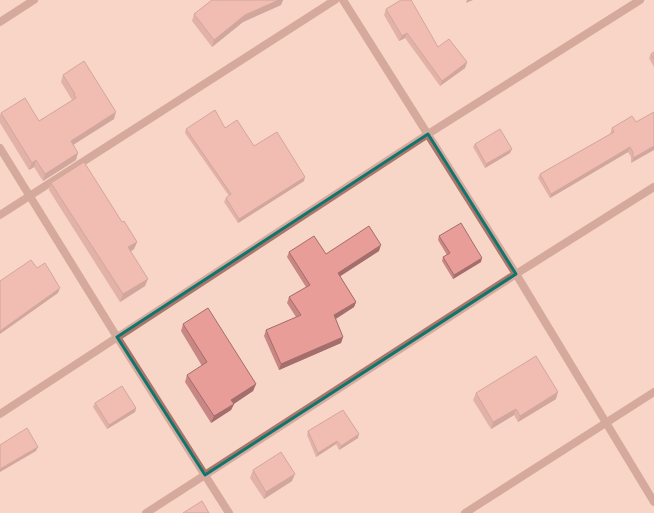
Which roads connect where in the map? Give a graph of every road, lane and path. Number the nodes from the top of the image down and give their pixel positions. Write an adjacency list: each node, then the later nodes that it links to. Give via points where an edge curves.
1 (34, 0): 5 (street)
2 (336, 0): 9 (street)
3 (343, 0): 6 (street)
4 (640, 0): 6 (street)
5 (0, 22)
6 (428, 134): 11 (street); 12 (street)
7 (0, 148): 9 (street)
8 (654, 187): 11 (street)
9 (29, 196): 10 (street); 12 (street)
10 (0, 215)
11 (516, 274): 15 (street); 16 (street)
12 (117, 337): 14 (street); 16 (street)
13 (654, 392): 15 (street)
14 (0, 414)
15 (606, 423): 17 (street); 20 (street)
16 (205, 475): 18 (street); 19 (street)
17 (654, 502)
18 (146, 513)
19 (229, 513)
20 (465, 513)

